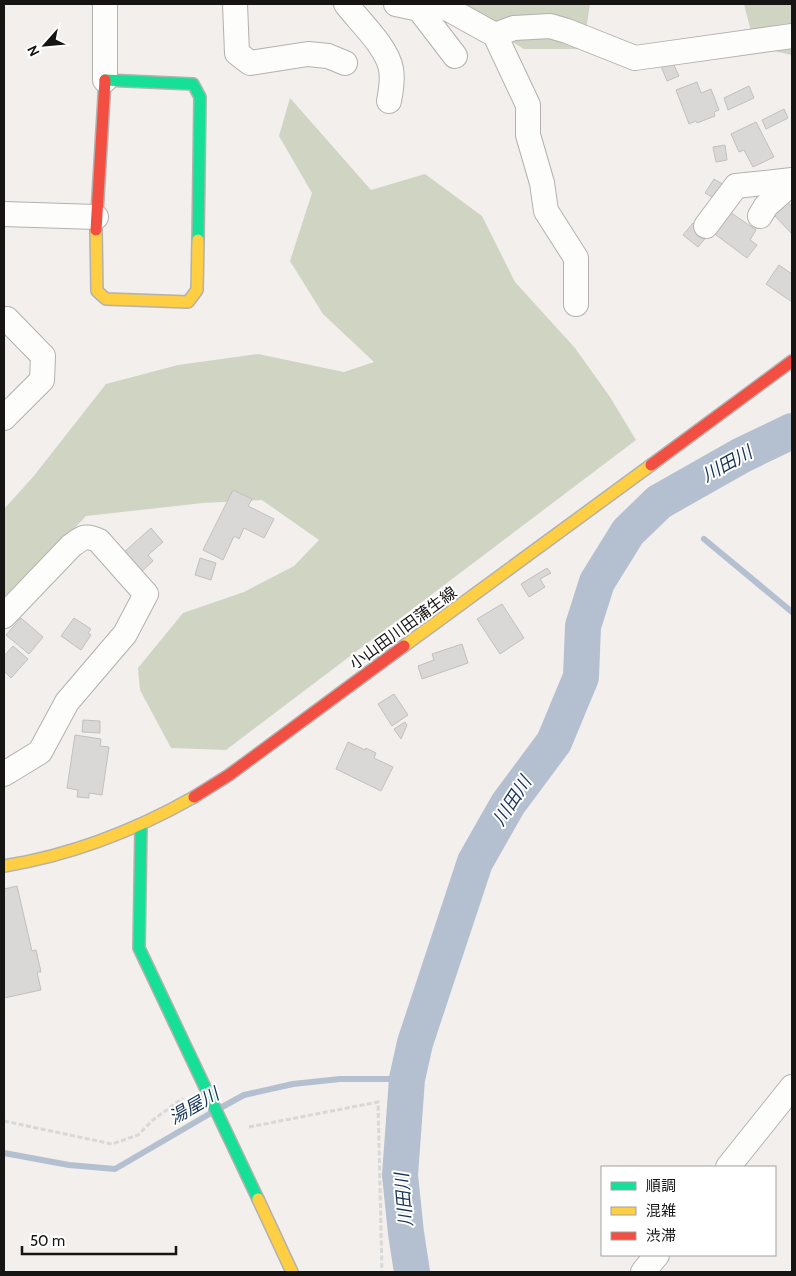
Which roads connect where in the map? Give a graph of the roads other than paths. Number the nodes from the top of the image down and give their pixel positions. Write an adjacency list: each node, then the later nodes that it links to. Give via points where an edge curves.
1 (105, 4): 10 (street)
2 (235, 4): 9 (street, via 237,53 250,62 308,54 328,56)
3 (346, 4): 11 (street, via 385,52 391,69)
4 (396, 4): 5 (street)
5 (419, 10): 6 (street, via 441,6); 8 (street)
6 (495, 35): 7 (street, via 514,28 550,26 635,58); 17 (street, via 528,105 528,135 542,183 546,211 576,258)
7 (792, 36)
8 (455, 56)
9 (345, 63)
10 (105, 80): 15 (street); 15 (street, via 193,84 200,97 196,290 188,302 106,299 97,291)
11 (389, 101)
12 (792, 182): 14 (street); 16 (street, via 736,186)
13 (4, 214): 15 (street)
14 (760, 216)
15 (96, 217)
16 (706, 226)
17 (576, 304)
18 (4, 319): 20 (street, via 43,356 42,380)
19 (792, 361): 23 (street, 小山田川田蒲生線, via 255,756 203,792)
20 (4, 418)
21 (4, 616): 22 (street, via 71,546 90,536 99,541 146,594 125,634 67,702 40,752)
22 (4, 774)
23 (141, 826): 24 (street, 小山田川田蒲生線, via 85,848); 28 (street, via 139,948)
24 (4, 866)
25 (792, 1087): 26 (street)
26 (729, 1166)
27 (656, 1256): 29 (street)
28 (292, 1272)
29 (643, 1272)

